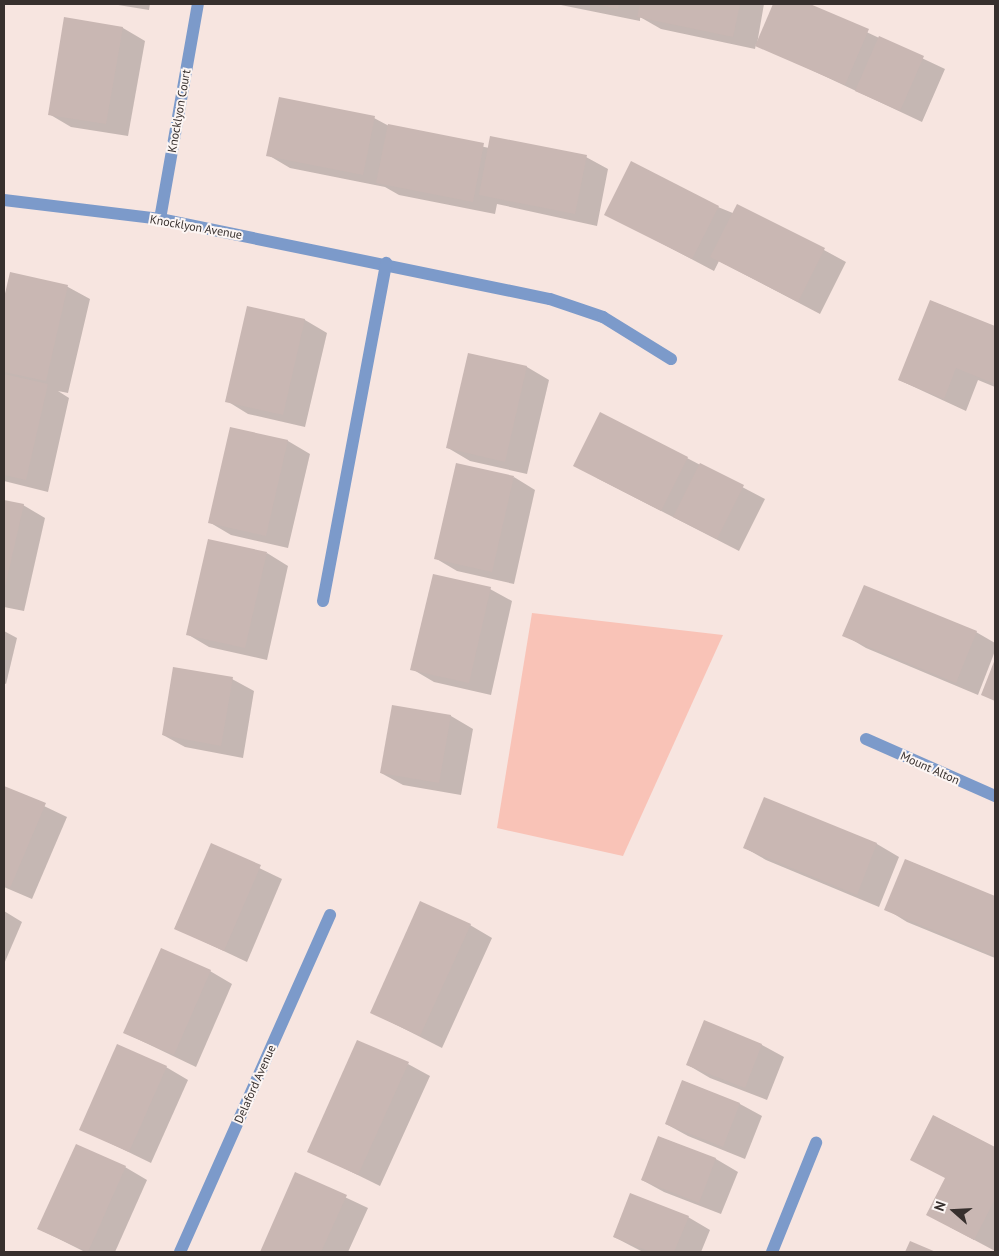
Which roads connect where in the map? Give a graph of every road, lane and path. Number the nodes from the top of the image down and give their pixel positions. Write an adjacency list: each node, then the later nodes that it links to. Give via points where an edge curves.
1 (198, 4): 3 (street, Knocklyon Court)
2 (4, 200): 3 (street, Knocklyon Avenue)
3 (160, 219): 4 (street, Knocklyon Avenue)
4 (386, 263): 5 (street, Knocklyon Avenue, via 550,299 603,318); 6 (street)
5 (671, 359)
6 (323, 601)
7 (866, 739): 8 (street, Mount Alton)
8 (995, 796)
9 (330, 915): 11 (street, Delaford Avenue)
10 (816, 1143): 12 (street)
11 (180, 1252)
12 (772, 1252)

